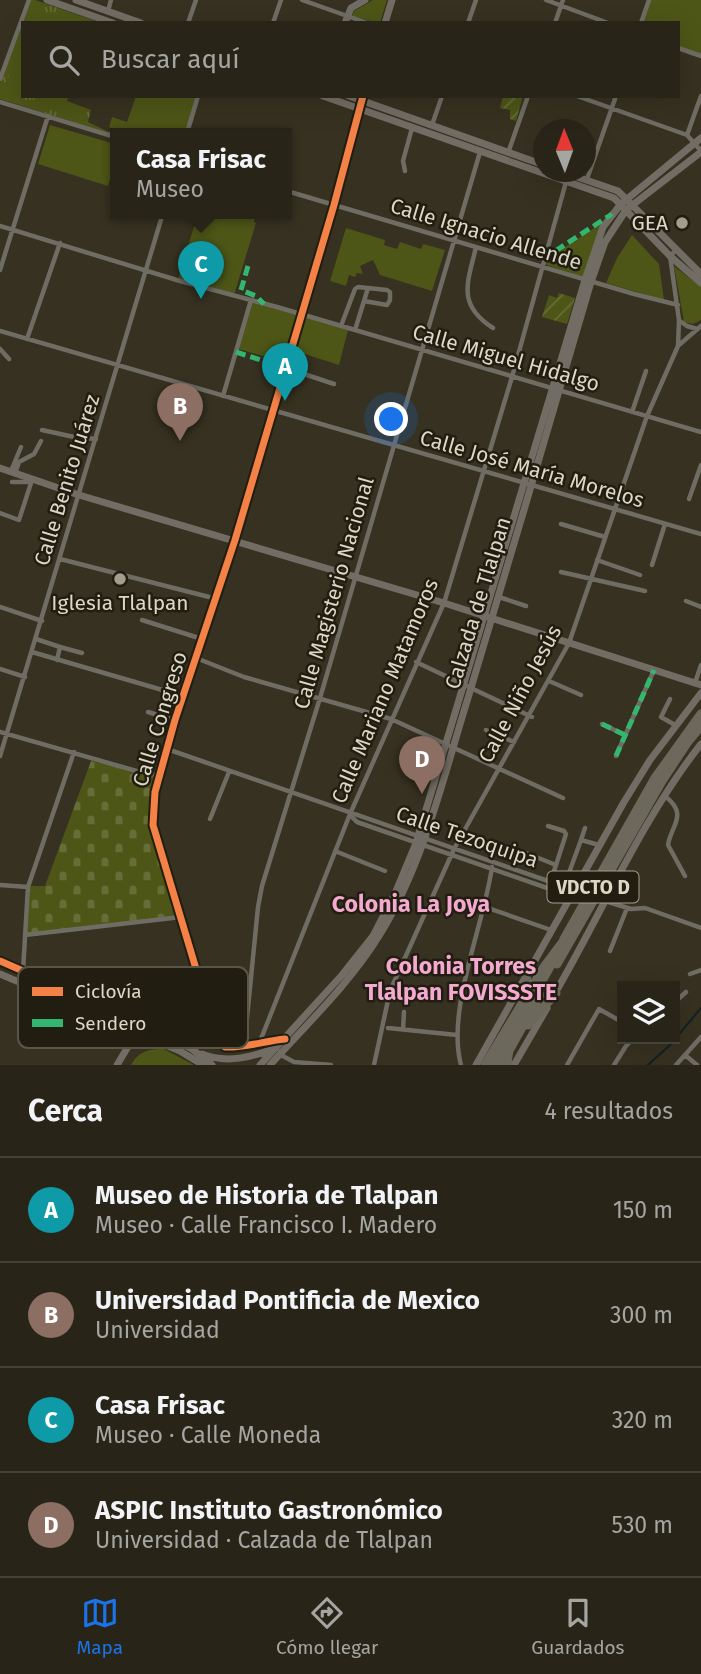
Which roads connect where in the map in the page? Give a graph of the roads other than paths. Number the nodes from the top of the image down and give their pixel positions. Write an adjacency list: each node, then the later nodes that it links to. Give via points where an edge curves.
1 (29, 0): 16 (street)
2 (47, 0): 17 (main road)
3 (76, 0): 14 (main road)
4 (111, 0): 14 (street)
5 (196, 0): 19 (street)
6 (281, 0): 20 (street)
7 (302, 0): 15 (street)
8 (365, 0): 15 (main road)
9 (393, 0): 21 (main road)
10 (477, 0): 22 (street)
11 (546, 0): 13 (street)
12 (649, 0): 25 (street)
13 (562, 3): 23 (street); 24 (street)
14 (108, 11): 18 (main road)
15 (349, 12)
16 (21, 21)
17 (107, 21)
18 (136, 21)
19 (189, 21)
20 (274, 21)
21 (386, 21)
22 (469, 21)
23 (556, 21)
24 (603, 21)
25 (642, 21)
26 (21, 22): 29 (street)
27 (680, 49): 28 (street)
28 (701, 56)
29 (0, 79)
30 (701, 96): 46 (street)
31 (197, 98): 43 (street)
32 (329, 98): 40 (main road)
33 (362, 98): 40 (main road); 42 (main road)
34 (441, 98): 42 (street)
35 (527, 98): 51 (street)
36 (583, 98): 39 (street)
37 (615, 98): 39 (street)
38 (0, 102): 41 (street)
39 (611, 108): 46 (street); 49 (street)
40 (360, 109): 44 (main road); 60 (street, Calle Congreso)
41 (48, 116): 45 (street); 63 (street)
42 (432, 126): 51 (main road)
43 (188, 128)
44 (412, 128): 48 (main road); 54 (street, via 403,161)
45 (110, 135)
46 (687, 135): 47 (street)
47 (698, 141): 50 (street); 59 (main road, Calzada de Tlalpan)
48 (480, 152): 51 (main road); 64 (street, Calle Magisterio Nacional)
49 (596, 152)
50 (701, 152): 59 (main road, Calzada de Tlalpan)
51 (507, 157): 52 (main road); 53 (main road)
52 (533, 163)
53 (533, 168)
54 (405, 171)
55 (566, 182): 68 (street, Calle Mariano Matamoros)
56 (569, 182): 59 (main road)
57 (595, 182): 59 (main road, via 618,191)
58 (292, 192): 60 (street, Calle Ignacio Allende)
59 (627, 204): 67 (main road); 72 (main road, Calzada de Tlalpan, via 603,227)
60 (334, 205): 64 (street, Calle Ignacio Allende); 78 (street, Calle Congreso)
61 (161, 219): 69 (street, Calle Benito Juárez)
62 (0, 226): 63 (street, Calle Miguel Hidalgo)
63 (13, 229): 65 (street, Calle Miguel Hidalgo); 70 (street)
64 (454, 240): 66 (street, Calle Ignacio Allende); 88 (street, Calle Magisterio Nacional)
65 (60, 243): 69 (street, Calle Miguel Hidalgo); 85 (street)
66 (476, 247): 68 (street, Calle Ignacio Allende); 82 (street, via 466,291 482,321)
67 (673, 253): 71 (main road); 73 (main road); 77 (street, Calle Niño Jesús)
68 (541, 266): 72 (street, Calle Ignacio Allende); 93 (street, Calle Mariano Matamoros)
69 (146, 269): 75 (street, Calle Miguel Hidalgo); 90 (street, Calle Benito Juárez)
70 (0, 270)
71 (701, 274)
72 (588, 281): 77 (street, Calle Ignacio Allende); 95 (main road, Calzada de Tlalpan)
73 (701, 283)
74 (368, 288): 76 (street); 76 (street, via 389,290 390,300 383,305); 80 (street, via 352,292)
75 (251, 300): 78 (street, Calle Miguel Hidalgo); 96 (street)
76 (364, 301): 83 (street)
77 (678, 305): 79 (street, Calle Niño Jesús)
78 (302, 314): 80 (street, Calle Miguel Hidalgo); 91 (street, Calle Congreso)
79 (680, 320): 81 (street); 86 (street, Calle Niño Jesús)
80 (341, 326): 83 (street, Calle Miguel Hidalgo)
81 (699, 327): 86 (street)
82 (493, 328)
83 (355, 330): 88 (street, Calle Miguel Hidalgo)
84 (0, 331): 85 (street, Calle José María Morelos)
85 (27, 339): 90 (street, Calle José María Morelos)
86 (678, 346): 99 (street, Calle Niño Jesús)
87 (0, 349): 89 (street)
88 (421, 350): 93 (street, Calle Miguel Hidalgo); 104 (street, Calle Magisterio Nacional)
89 (9, 359)
90 (118, 366): 96 (street, Calle José María Morelos); 102 (street, Calle Benito Juárez)
91 (286, 368): 94 (street); 97 (street, Calle Congreso)
92 (646, 371): 98 (street)
93 (512, 377): 95 (street, Calle Miguel Hidalgo); 108 (street, Calle Mariano Matamoros)
94 (334, 384)
95 (556, 389): 98 (street, Calle Miguel Hidalgo); 112 (main road, Calzada de Tlalpan)
96 (223, 396): 97 (street, Calle José María Morelos)
97 (273, 410): 104 (street, Calle José María Morelos); 121 (street, Calle Congreso)
98 (632, 412): 99 (street, Calle Miguel Hidalgo)
99 (647, 416): 101 (street, Calle Miguel Hidalgo); 115 (street, Calle Niño Jesús)
100 (42, 430): 102 (street)
101 (701, 432)
102 (96, 439): 113 (street, Calle Benito Juárez)
103 (41, 441): 109 (street)
104 (394, 445): 108 (street, Calle José María Morelos); 127 (street, Calle Magisterio Nacional)
105 (22, 447): 109 (street)
106 (701, 465): 114 (street)
107 (0, 468): 109 (main road)
108 (483, 472): 112 (street, Calle José María Morelos); 133 (street, Calle Mariano Matamoros)
109 (13, 473): 110 (main road)
110 (32, 481): 111 (street); 113 (main road); 116 (street, via 19,520)
111 (12, 482)
112 (528, 484): 115 (street, Calle José María Morelos); 130 (main road, Calzada de Tlalpan); 137 (main road, Calzada de Tlalpan)
113 (79, 495): 121 (main road); 122 (street, Calle Benito Juárez)
114 (689, 499)
115 (614, 509): 118 (street, Calle José María Morelos); 120 (street, Calle Niño Jesús)
116 (0, 513)
117 (561, 524): 120 (street)
118 (665, 524): 119 (street, Calle José María Morelos); 124 (street)
119 (701, 534)
120 (605, 537): 123 (street, Calle Niño Jesús)
121 (235, 540): 127 (main road); 131 (street, Calle Congreso)
122 (60, 559): 131 (street); 139 (street, Calle Benito Juárez)
123 (597, 560): 126 (street); 128 (street, Calle Niño Jesús)
124 (652, 565)
125 (561, 572): 128 (street)
126 (640, 575)
127 (355, 577): 133 (main road); 159 (street, Calle Magisterio Nacional)
128 (591, 579): 129 (street); 142 (street, Calle Niño Jesús)
129 (645, 591)
130 (499, 597): 134 (street); 137 (main road, Calzada de Tlalpan)
131 (217, 599): 141 (street, Calle Congreso)
132 (686, 601): 136 (street)
133 (444, 603): 137 (main road); 148 (street, Calle Mariano Matamoros)
134 (526, 606)
135 (0, 607): 139 (street)
136 (701, 607)
137 (488, 618): 142 (main road); 155 (main road, Calzada de Tlalpan)
138 (142, 620): 141 (street)
139 (42, 621): 140 (street, Calle Benito Juárez)
140 (36, 639): 143 (street); 144 (street, Calle Benito Juárez)
141 (202, 639): 146 (street, Calle Congreso)
142 (569, 643): 151 (main road); 153 (street, Calle Niño Jesús)
143 (60, 647): 145 (street); 147 (street)
144 (32, 652): 147 (street); 152 (street, Calle Benito Juárez)
145 (82, 653)
146 (196, 658): 158 (street, Calle Congreso); 159 (street)
147 (57, 660): 158 (street)
148 (416, 662): 155 (street); 164 (street, Calle Mariano Matamoros)
149 (701, 665): 154 (street)
150 (0, 668): 152 (street)
151 (654, 670): 154 (main road); 172 (street)
152 (25, 677): 171 (street, Calle Benito Juárez)
153 (550, 681): 157 (street); 163 (street, Calle Niño Jesús)
154 (698, 684)
155 (467, 686): 163 (street); 175 (main road, Calzada de Tlalpan)
156 (701, 693): 168 (main road)
157 (581, 695)
158 (183, 696): 165 (street, Calle Congreso)
159 (320, 698): 164 (street); 183 (street, Calle Magisterio Nacional)
160 (670, 699): 168 (street, via 661,717)
161 (148, 712): 165 (street)
162 (701, 715): 214 (highway, via 673,753); 235 (highway, VDCTO D, via 655,778)
163 (531, 716): 173 (street, Calle Niño Jesús)
164 (391, 719): 175 (street); 186 (street, Calle Mariano Matamoros)
165 (176, 720): 176 (street, Calle Congreso)
166 (602, 724): 172 (street)
167 (701, 725): 235 (highway, VDCTO D, via 662,781); 257 (highway, bridge, via 653,792)
168 (675, 726): 192 (main road)
169 (485, 730): 173 (street)
170 (0, 732): 171 (street)
171 (7, 734): 177 (street); 178 (street, Calle Benito Juárez)
172 (625, 735): 179 (street)
173 (514, 741): 180 (street, Calle Niño Jesús)
174 (701, 744): 184 (main road)
175 (449, 746): 180 (street); 191 (main road, Calzada de Tlalpan)
176 (167, 749): 181 (street, Calle Tezoquipa); 182 (street, Calle Congreso)
177 (74, 752): 182 (street); 205 (street)
178 (0, 755)
179 (616, 756)
180 (499, 767): 185 (street); 193 (street, Calle Niño Jesús)
181 (229, 772): 183 (street, Calle Tezoquipa); 187 (street)
182 (159, 775): 210 (street, Calle Congreso, via 153,825)
183 (290, 793): 186 (street, Calle Tezoquipa); 228 (street, Calle Magisterio Nacional, via 258,907)
184 (665, 796): 201 (street, via 678,818 668,845); 207 (main road)
185 (563, 798)
186 (350, 814): 191 (street, Calle Tezoquipa); 194 (street, Calle Mariano Matamoros)
187 (210, 819)
188 (548, 826): 198 (street, via 566,832)
189 (585, 828): 190 (street)
190 (581, 839): 192 (street); 202 (street)
191 (420, 841): 193 (street, Calle Tezoquipa); 196 (street, Calle Tezoquipa); 236 (main road, Calzada de Tlalpan, via 373,936); 244 (main road, Calzada de Tlalpan, via 402,893 378,938 347,979)
192 (600, 846): 206 (main road)
193 (454, 849): 196 (street, Calle Niño Jesús); 197 (street, Calle Tezoquipa)
194 (335, 851): 200 (street); 238 (street, Calle Mariano Matamoros)
195 (521, 851): 198 (street)
196 (451, 856): 199 (street, Calle Tezoquipa); 253 (street, Calle Niño Jesús, via 390,991)
197 (493, 862): 199 (street); 203 (street, Calle Tezoquipa)
198 (556, 865): 203 (street)
199 (492, 869): 206 (street, Calle Tezoquipa); 208 (street)
200 (385, 871)
201 (685, 876)
202 (566, 881)
203 (551, 882): 206 (street, Calle Tezoquipa)
204 (0, 885): 205 (street)
205 (28, 887): 213 (street)
206 (572, 893): 212 (main road)
207 (605, 901): 209 (street); 226 (main road)
208 (485, 907): 212 (street); 233 (street)
209 (627, 908): 211 (street, via 645,908); 215 (street)
210 (181, 917): 213 (street); 218 (street, Calle Congreso)
211 (701, 928)
212 (551, 930): 223 (main road)
213 (25, 935): 217 (street)
214 (568, 936): 256 (highway, bridge); 257 (highway, bridge)
215 (610, 951)
216 (0, 961): 219 (main road)
217 (23, 967)
218 (196, 967)
219 (18, 969)
220 (701, 970): 222 (street)
221 (0, 974): 224 (main road)
222 (690, 974)
223 (526, 975): 235 (highway, via 527,990 510,1028); 255 (main road)
224 (18, 982)
225 (686, 992): 227 (street)
226 (555, 993): 235 (highway); 258 (main road)
227 (680, 997)
228 (248, 1008)
229 (404, 1012): 232 (street)
230 (617, 1019): 247 (street, via 599,1009)
231 (388, 1028): 232 (street)
232 (403, 1030): 233 (street)
233 (457, 1035): 254 (street)
234 (701, 1037): 237 (street)
235 (512, 1038): 257 (highway, VDCTO D)
236 (285, 1039): 238 (street); 244 (main road, Calzada de Tlalpan)
237 (699, 1043): 245 (street)
238 (259, 1044): 240 (street)
239 (627, 1044): 259 (street)
240 (248, 1047)
241 (127, 1048): 248 (main road)
242 (173, 1048): 249 (main road)
243 (192, 1049): 244 (main road, via 232,1059); 250 (main road)
244 (280, 1050): 246 (main road, Calzada de Tlalpan); 251 (main road); 252 (street, via 294,1062)
245 (685, 1055): 260 (street); 261 (street)
246 (271, 1064)
247 (568, 1064)
248 (117, 1065)
249 (203, 1065)
250 (212, 1065)
251 (260, 1065)
252 (331, 1065)
253 (374, 1065)
254 (461, 1065)
255 (476, 1065)
256 (485, 1065)
257 (499, 1065)
258 (514, 1065)
259 (614, 1065)
260 (676, 1065)
261 (697, 1065)

